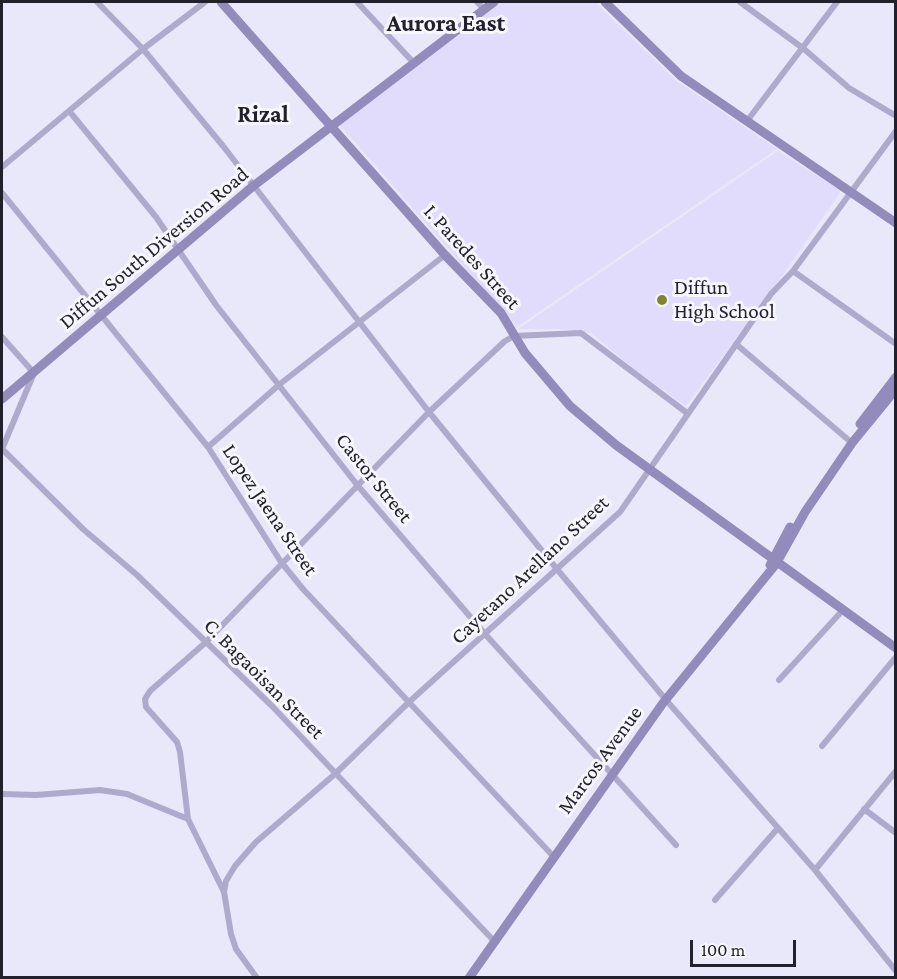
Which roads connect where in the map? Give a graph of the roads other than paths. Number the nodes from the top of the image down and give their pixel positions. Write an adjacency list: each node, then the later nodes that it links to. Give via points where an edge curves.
1 (97, 2): 11 (street)
2 (206, 2): 11 (street)
3 (221, 2): 17 (street, I. Paredes Street)
4 (357, 2): 13 (street)
5 (477, 2): 10 (street)
6 (494, 2): 10 (street, Diffun South Diversion Road)
7 (604, 2): 16 (street, via 681,76)
8 (740, 2): 12 (street)
9 (837, 2): 12 (street)
10 (484, 9): 13 (street, Diffun South Diversion Road)
11 (143, 49): 14 (street); 20 (street)
12 (804, 49): 15 (street, via 849,88); 16 (street)
13 (414, 63): 17 (street, Diffun South Diversion Road)
14 (70, 112): 19 (street); 24 (street, Castor Street)
15 (896, 116)
16 (747, 121): 22 (street)
17 (331, 126): 20 (street, Diffun South Diversion Road); 25 (street, I. Paredes Street)
18 (896, 131): 22 (street, Cayetano Arellano Street)
19 (2, 167)
20 (252, 187): 24 (street, Diffun South Diversion Road); 28 (street)
21 (2, 193): 27 (street, Lopez Jaena Street)
22 (850, 193): 23 (street); 26 (street, Cayetano Arellano Street)
23 (896, 223)
24 (178, 248): 27 (street, Diffun South Diversion Road); 35 (street, Castor Street, via 216,305)
25 (445, 255): 28 (street); 29 (street, I. Paredes Street, via 501,313)
26 (793, 271): 31 (street, Cayetano Arellano Street, via 771,294); 32 (street)
27 (101, 313): 33 (street, Diffun South Diversion Road); 41 (street, Lopez Jaena Street)
28 (360, 323): 35 (street); 38 (street)
29 (514, 336): 38 (street); 39 (street, via 581,333); 43 (street, I. Paredes Street, via 570,406)
30 (2, 337): 33 (street)
31 (736, 344): 39 (street, Cayetano Arellano Street); 40 (street)
32 (896, 344)
33 (34, 373): 37 (street, Diffun South Diversion Road); 42 (street)
34 (896, 377): 40 (street, Marcos Avenue)
35 (280, 384): 41 (street); 44 (street, Castor Street)
36 (896, 389): 40 (street, Marcos Avenue)
37 (2, 399)
38 (429, 412): 44 (street); 47 (street)
39 (687, 413): 43 (street, Cayetano Arellano Street)
40 (850, 441): 46 (street, Marcos Avenue)
41 (208, 447): 45 (street, Lopez Jaena Street)
42 (2, 449): 50 (street, C. Bagaoisan Street)
43 (649, 467): 46 (street, I. Paredes Street); 47 (street, Cayetano Arellano Street, via 620,512)
44 (358, 486): 45 (street); 49 (street, Castor Street)
45 (281, 562): 50 (street); 55 (street, Lopez Jaena Street)
46 (772, 564): 48 (street, I. Paredes Street); 54 (street, Marcos Avenue)
47 (556, 568): 49 (street, Cayetano Arellano Street); 54 (street)
48 (842, 611): 51 (street, I. Paredes Street); 53 (street)
49 (485, 634): 55 (street, Cayetano Arellano Street); 59 (street, Castor Street)
50 (205, 643): 58 (street, C. Bagaoisan Street, via 273,707); 62 (street, via 145,699 146,707 177,742)
51 (896, 648)
52 (896, 657): 56 (street)
53 (779, 680)
54 (666, 700): 59 (street, Marcos Avenue); 63 (street)
55 (409, 702): 58 (street, Cayetano Arellano Street); 66 (street, Lopez Jaena Street)
56 (822, 746)
57 (896, 771): 61 (street)
58 (335, 774): 68 (street, Cayetano Arellano Street, via 246,852 226,881); 70 (street, C. Bagaoisan Street)
59 (611, 775): 65 (street, Castor Street); 66 (street, Marcos Avenue)
60 (2, 794): 62 (street, via 100,790 127,794)
61 (864, 808): 64 (street); 67 (street)
62 (188, 819): 68 (street)
63 (778, 828): 67 (street); 69 (street)
64 (896, 833)
65 (676, 845)
66 (553, 856): 70 (street, Marcos Avenue)
67 (816, 870): 71 (street)
68 (224, 892): 72 (street, via 236,949)
69 (715, 900)
70 (494, 941): 73 (street, Marcos Avenue)
71 (896, 971)
72 (257, 978)
73 (469, 978)

